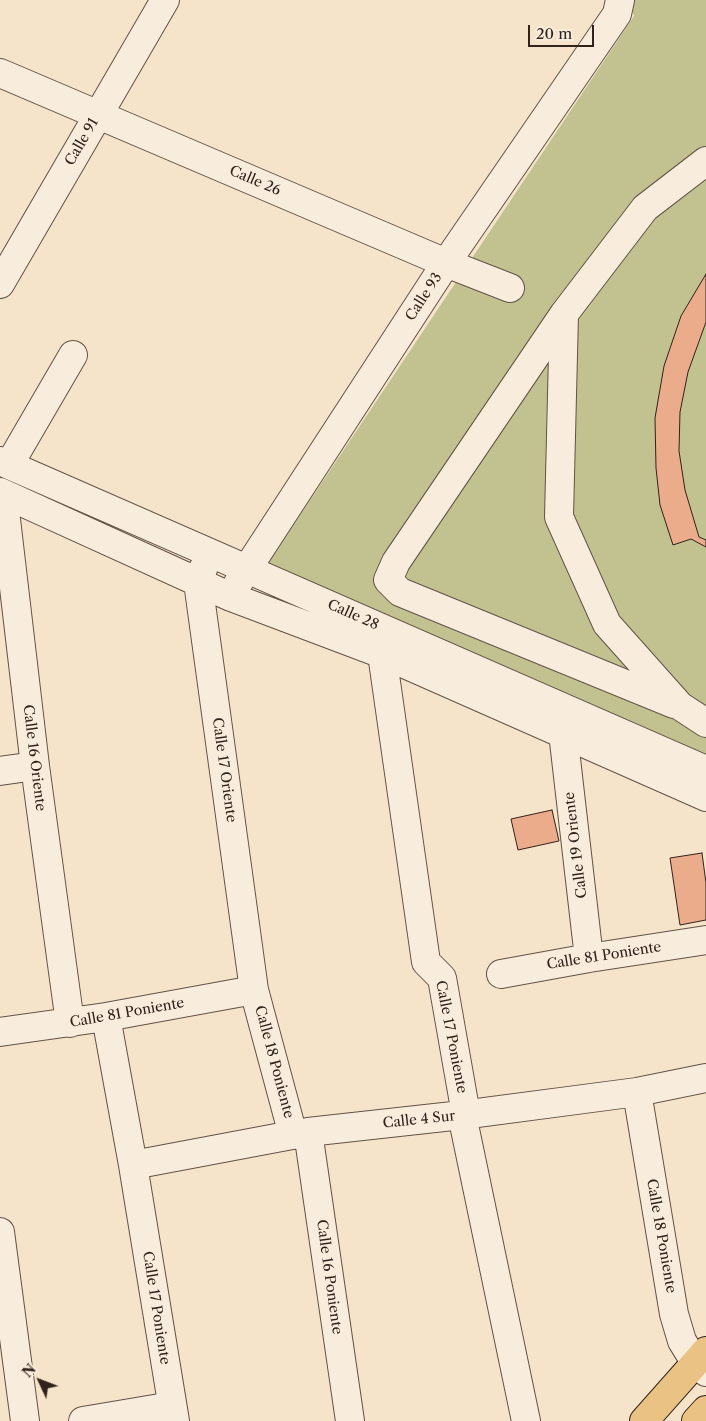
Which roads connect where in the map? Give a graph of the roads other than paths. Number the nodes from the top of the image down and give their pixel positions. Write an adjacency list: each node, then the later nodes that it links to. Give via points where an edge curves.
1 (165, 0): 4 (street, Calle 91)
2 (620, 0): 6 (street, Calle 93, via 617,14)
3 (0, 73): 4 (street, Calle 26)
4 (98, 113): 6 (street, Calle 26); 7 (street, Calle 91)
5 (706, 161): 9 (street, via 645,208)
6 (446, 263): 8 (street, Calle 26); 14 (street, Calle 93)
7 (0, 284)
8 (510, 288)
9 (564, 314): 18 (street, via 560,516 607,624); 18 (street, via 396,562 388,580 400,592)
10 (73, 355): 11 (street)
11 (5, 463): 13 (street, Calle 28)
12 (2, 493): 15 (street, Calle 28); 22 (street, Calle 16 Oriente)
13 (210, 553): 14 (street, Calle 28); 15 (street)
14 (247, 568): 16 (street, Calle 93); 24 (street, Calle 28)
15 (198, 582): 16 (street, Calle 28); 28 (street, Calle 17 Oriente)
16 (231, 596): 17 (street, Calle 28)
17 (382, 654): 20 (street, Calle 28); 34 (street, Calle 17 Poniente, via 426,962 442,978 464,1103)
18 (680, 706): 19 (street)
19 (706, 723)
20 (563, 733): 24 (street, Calle 28); 26 (street, Calle 19 Oriente)
21 (706, 736): 24 (street)
22 (34, 766): 23 (street); 30 (street, Calle 16 Oriente)
23 (0, 771)
24 (698, 780)
25 (706, 940): 26 (street, Calle 81 Poniente)
26 (589, 958): 27 (street, Calle 81 Poniente)
27 (501, 974)
28 (254, 990): 29 (street, Calle 81 Poniente); 35 (street, Calle 18 Poniente)
29 (106, 1017): 30 (street, Calle 81 Poniente); 36 (street, Calle 17 Poniente)
30 (70, 1023): 31 (street, Calle 81 Poniente)
31 (0, 1032)
32 (706, 1078): 33 (street, Calle 4 Sur)
33 (637, 1092): 34 (street, Calle 4 Sur); 38 (street, Calle 18 Poniente, via 674,1314 682,1341)
34 (462, 1115): 35 (street, Calle 4 Sur); 45 (street, Calle 17 Poniente)
35 (301, 1133): 36 (street, Calle 4 Sur); 44 (street, Calle 16 Poniente)
36 (133, 1164): 41 (street, Calle 17 Poniente)
37 (0, 1232): 39 (street)
38 (702, 1362): 46 (main road)
39 (9, 1376): 42 (street)
40 (706, 1410): 47 (main road)
41 (173, 1413): 43 (street)
42 (25, 1421)
43 (83, 1421)
44 (350, 1421)
45 (526, 1421)
46 (644, 1421)
47 (696, 1421)

